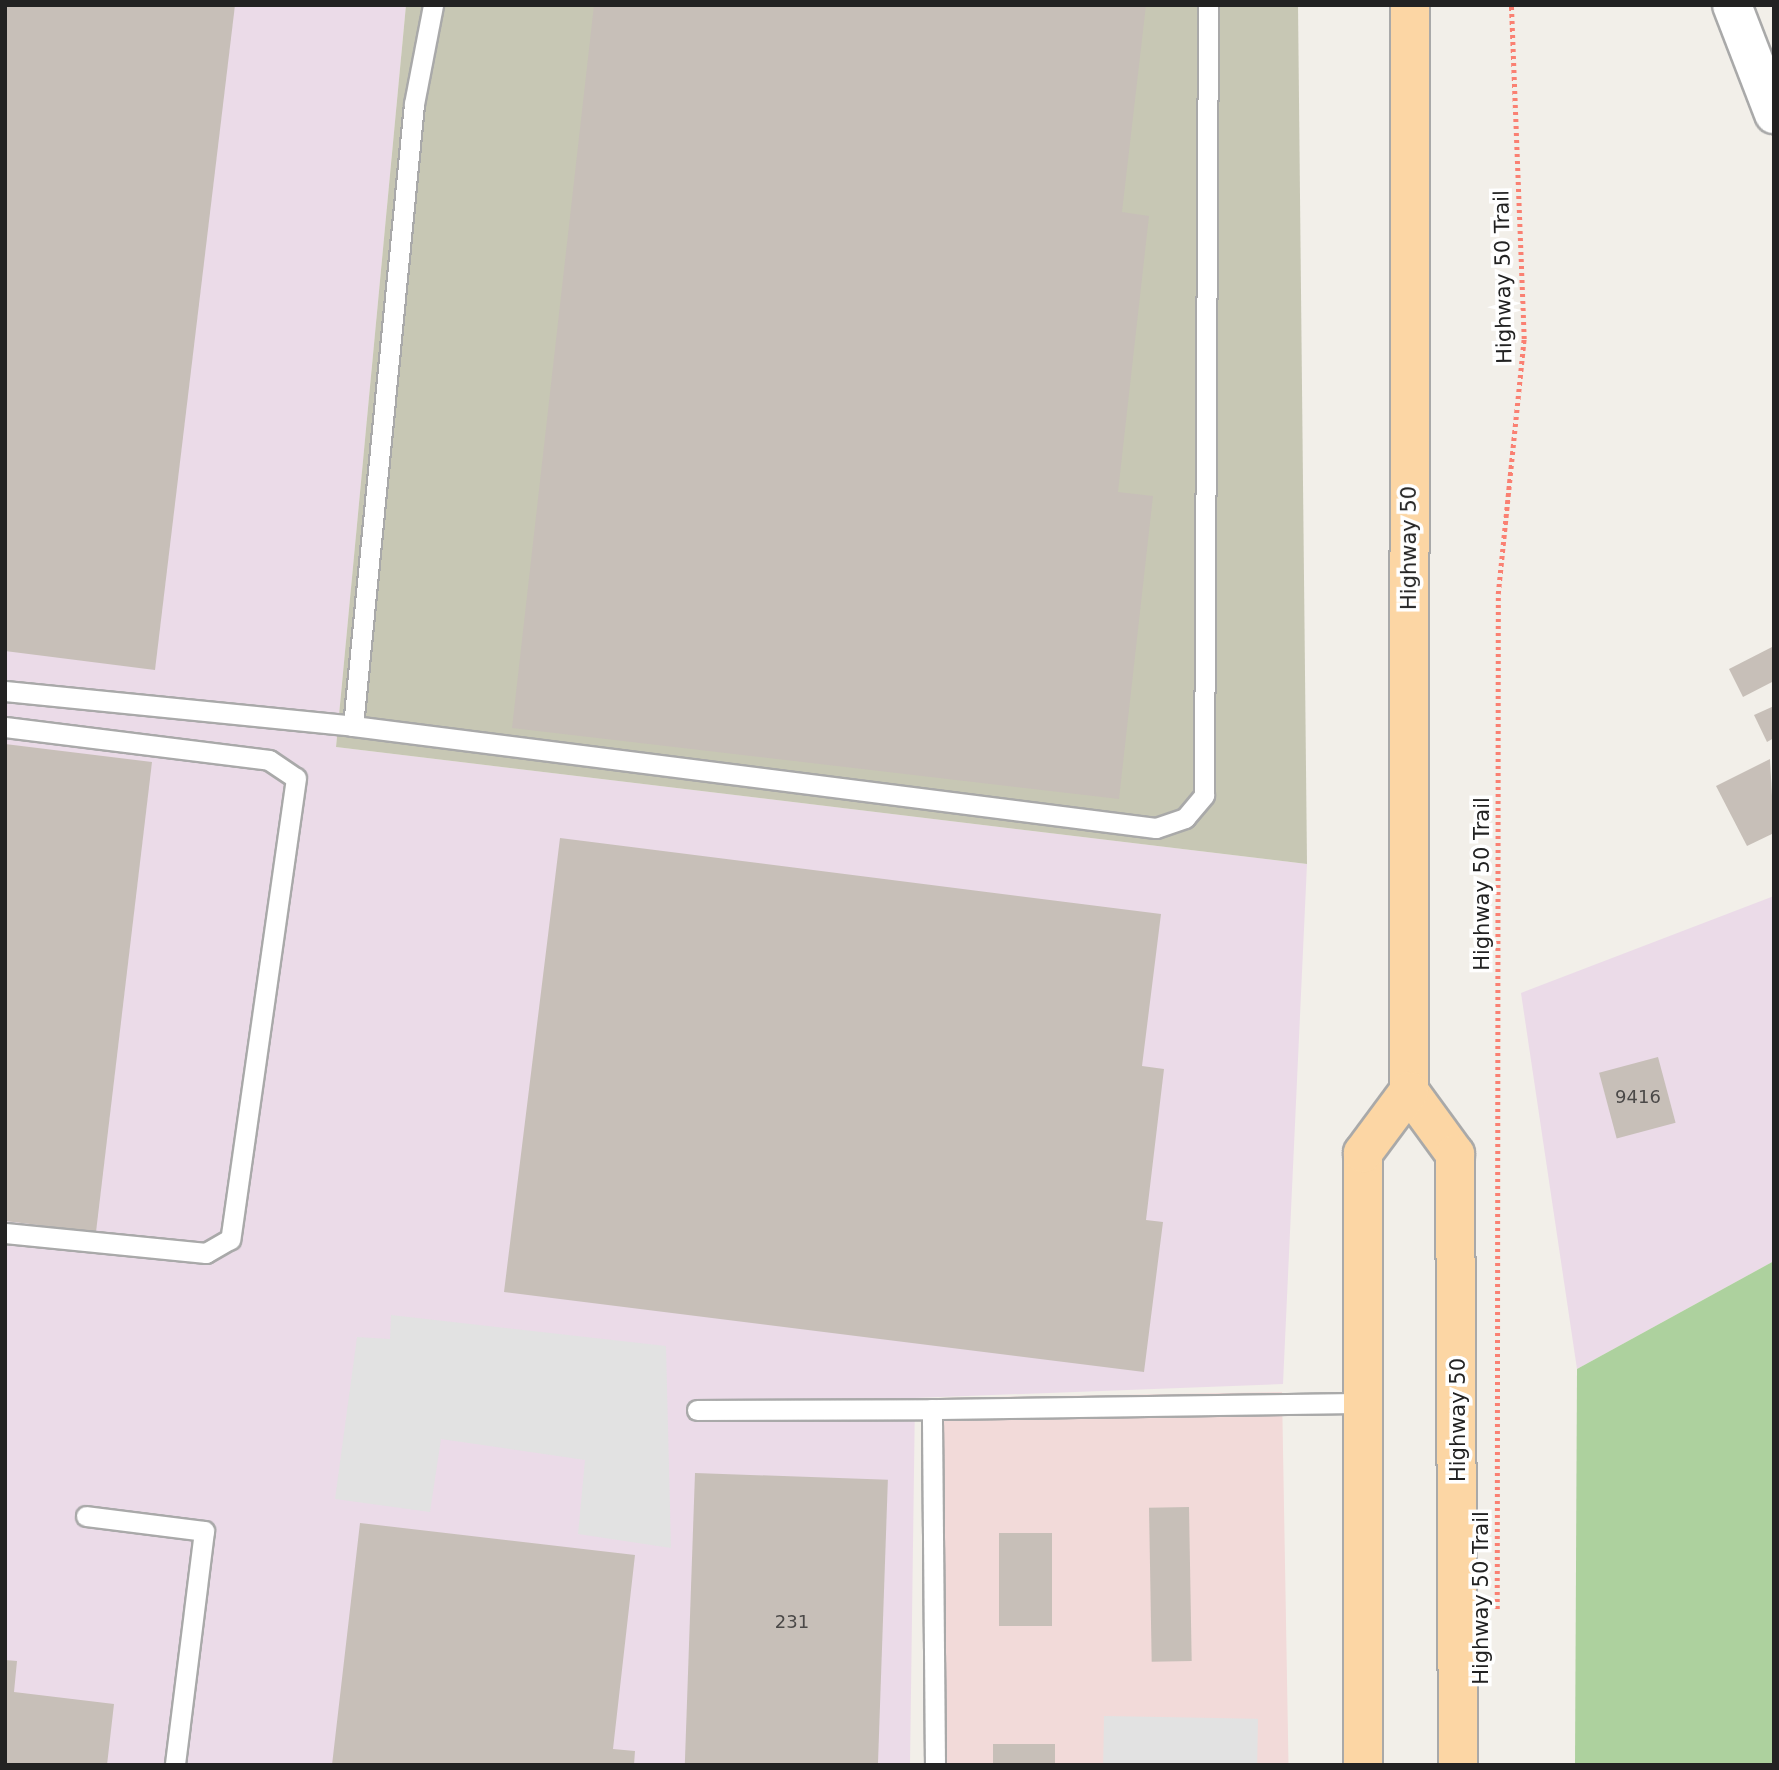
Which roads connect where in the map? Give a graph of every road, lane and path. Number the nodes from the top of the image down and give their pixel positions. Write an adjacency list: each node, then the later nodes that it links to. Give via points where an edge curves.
1 (433, 5): 8 (lane, via 414,104)
2 (1208, 5): 8 (lane, via 1204,795 1185,818 1156,828)
3 (1410, 5): 10 (main road, Highway 50)
4 (1511, 5): 16 (path, Highway 50 Trail, via 1524,339 1498,594)
5 (1732, 5): 6 (street)
6 (1774, 114)
7 (5, 691): 8 (lane)
8 (353, 726)
9 (5, 727): 11 (lane, via 269,760 296,778 230,1240 206,1253)
10 (1409, 1091): 12 (main road, via 1363,1153); 20 (main road, Highway 50, via 1455,1154)
11 (5, 1233)
12 (1364, 1403): 13 (lane); 19 (main road)
13 (932, 1409): 14 (lane); 18 (lane)
14 (697, 1410)
15 (86, 1516): 17 (lane, via 204,1531)
16 (1497, 1625)
17 (175, 1765)
18 (934, 1765)
19 (1363, 1765)
20 (1458, 1765)

